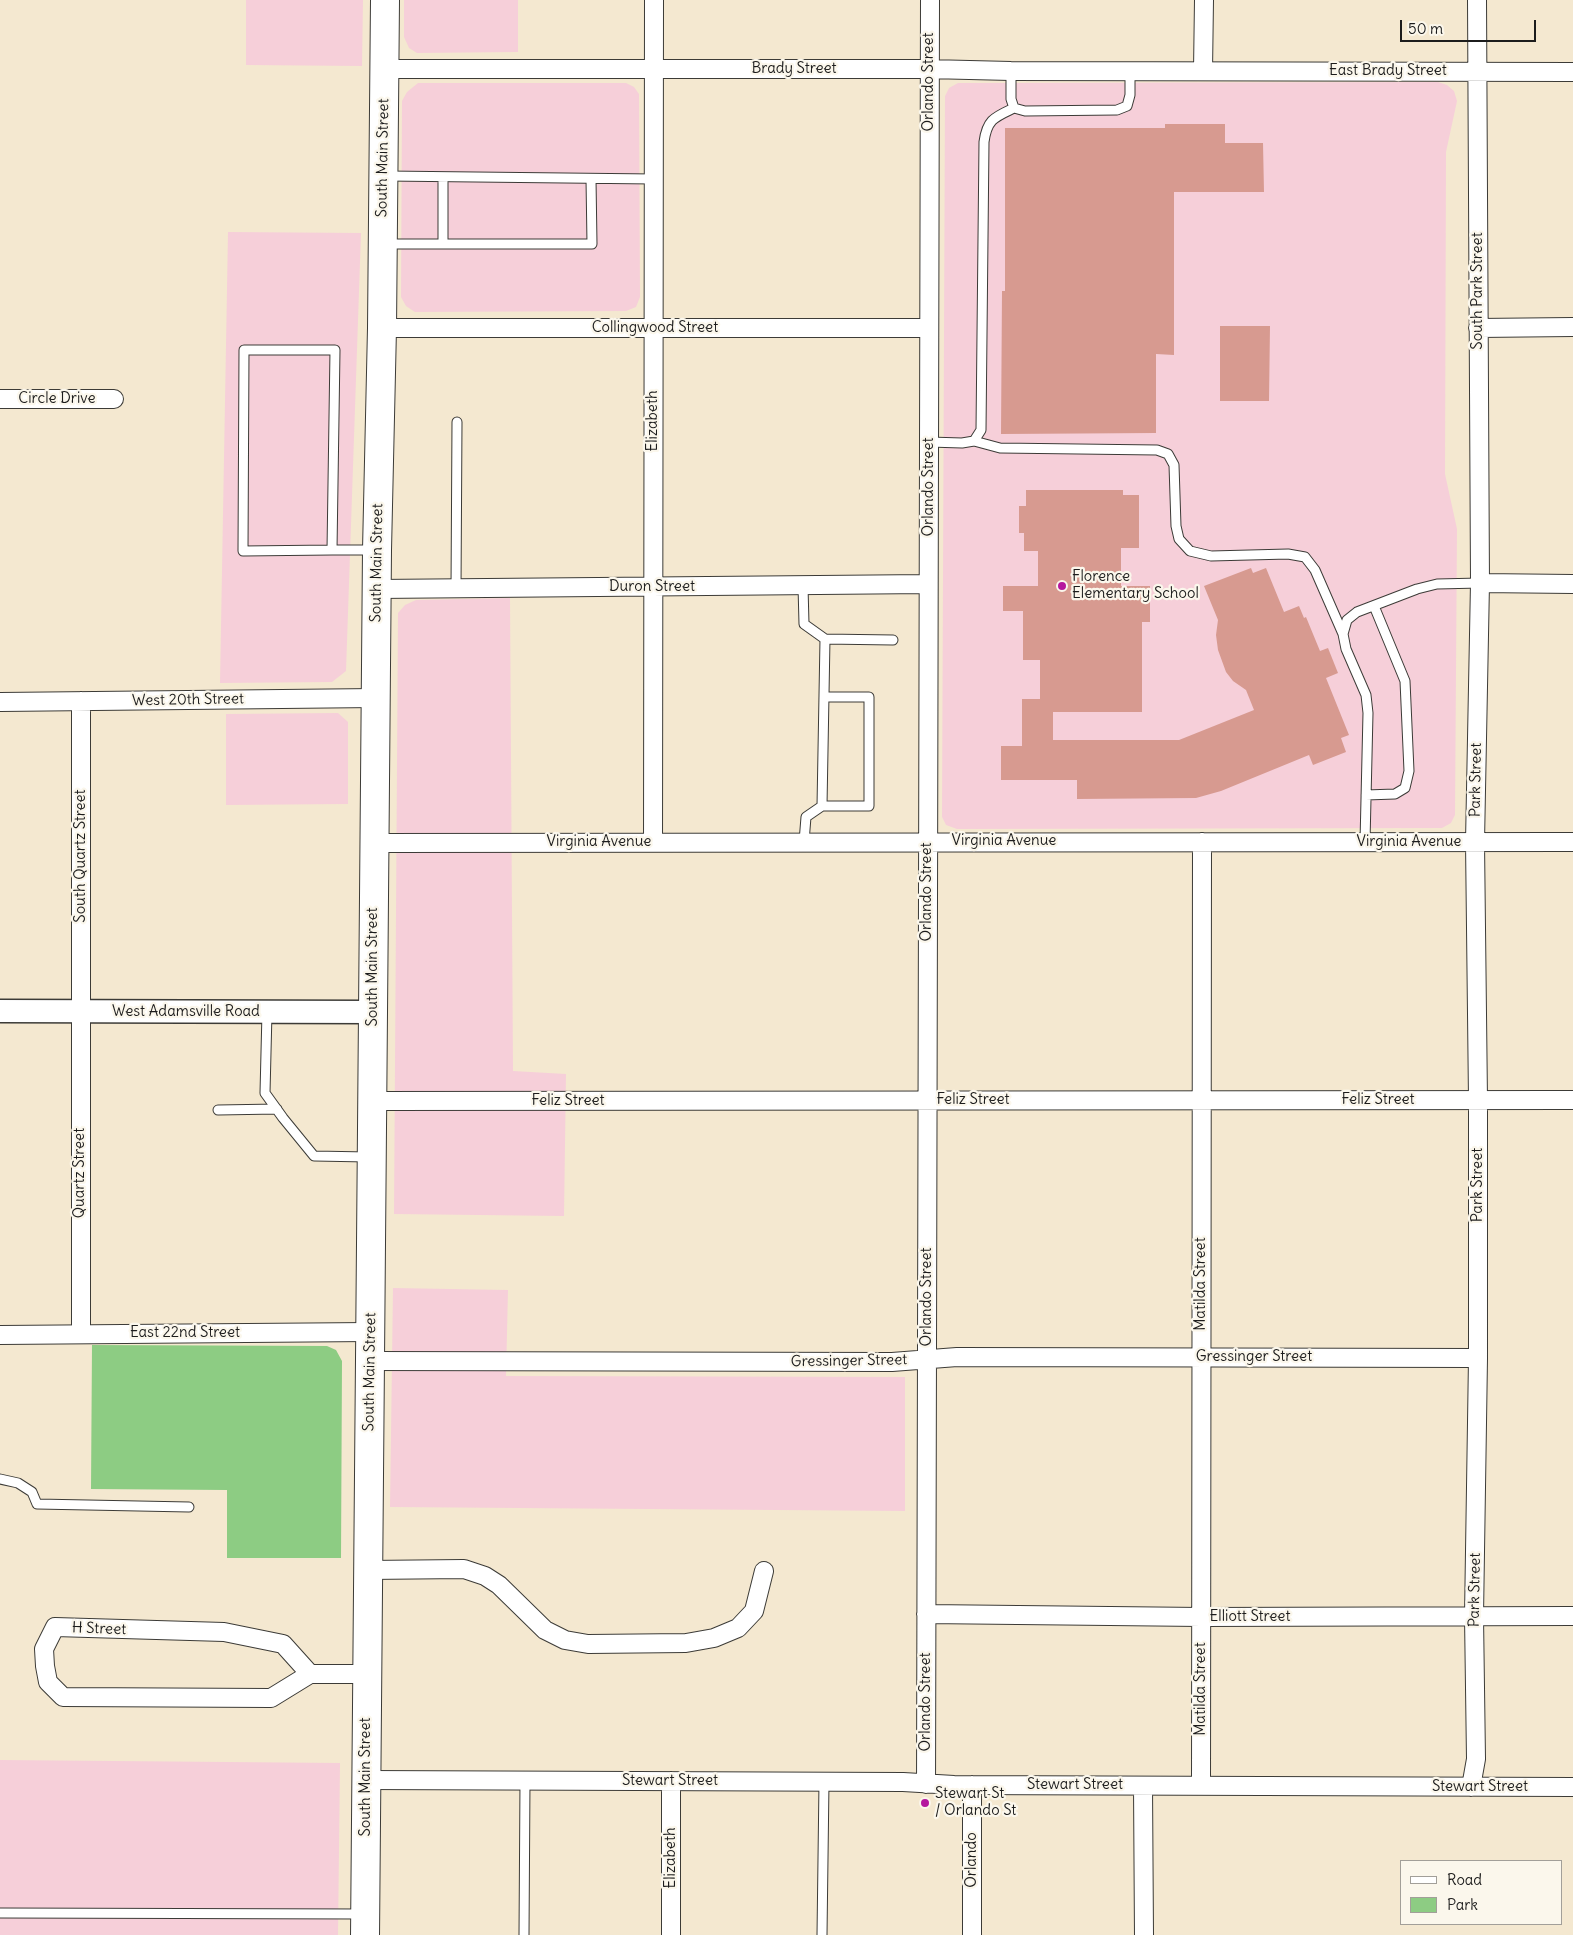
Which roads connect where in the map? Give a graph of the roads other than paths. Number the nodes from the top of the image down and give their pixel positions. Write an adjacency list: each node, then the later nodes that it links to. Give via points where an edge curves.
1 (385, 0): 7 (main road, South Main Street)
2 (654, 0): 6 (street, Elizabeth)
3 (930, 0): 8 (street, Orlando Street)
4 (1204, 0): 11 (street)
5 (1477, 0): 12 (street, South Park Street)
6 (654, 68): 7 (street, Brady Street); 8 (street, Brady Street); 18 (street, Elizabeth)
7 (384, 69): 15 (main road, South Main Street)
8 (928, 69): 9 (street, Brady Street); 24 (street, Orlando Street)
9 (1010, 71): 10 (street, Brady Street); 14 (lane, via 1010,99)
10 (1130, 71): 11 (street, Brady Street); 14 (lane, via 1127,106 1117,110 1025,111)
11 (1203, 71): 12 (street, East Brady Street)
12 (1477, 72): 13 (street, East Brady Street); 25 (street, South Park Street)
13 (1573, 72)
14 (1014, 108): 29 (lane, via 993,118 985,129 981,430)
15 (383, 176): 16 (lane); 19 (main road, South Main Street)
16 (443, 177): 17 (lane); 20 (lane)
17 (591, 179): 18 (lane); 20 (lane, via 592,244)
18 (654, 179): 23 (street, Elizabeth)
19 (383, 244): 20 (lane); 22 (main road, South Main Street)
20 (443, 244)
21 (1573, 327): 25 (street)
22 (382, 328): 23 (street, Collingwood Street); 32 (main road, South Main Street)
23 (653, 328): 24 (street, Collingwood Street); 37 (street, Elizabeth)
24 (929, 328): 30 (street, Orlando Street)
25 (1478, 328): 33 (street, South Park Street)
26 (0, 399): 27 (street, Circle Drive)
27 (114, 399)
28 (456, 422): 38 (lane)
29 (974, 441): 30 (lane); 41 (lane, via 1000,448 1157,450 1168,454 1174,465 1176,526 1179,539 1190,551 1212,556 1288,554 1305,557 1315,570)
30 (929, 442): 34 (street, Orlando Street)
31 (332, 550): 31 (lane, via 335,350 244,350 243,551); 32 (lane)
32 (377, 550): 39 (main road, South Main Street)
33 (1480, 583): 35 (street); 40 (lane, via 1437,584); 56 (street, Park Street)
34 (928, 584): 36 (street, Duron Street); 50 (street, Orlando Street)
35 (1573, 584)
36 (803, 586): 37 (street, Duron Street); 42 (lane, via 804,624)
37 (653, 587): 38 (street, Duron Street); 52 (street, Elizabeth)
38 (456, 589): 39 (street, Duron Street)
39 (376, 590): 45 (main road, South Main Street)
40 (1374, 606): 41 (lane, via 1347,620); 48 (lane, via 1405,681 1409,771 1405,788 1395,794)
41 (1343, 634): 48 (lane, via 1366,695)
42 (825, 639): 43 (lane); 44 (lane)
43 (893, 640)
44 (824, 696): 49 (lane); 49 (lane, via 869,697 869,806)
45 (376, 698): 46 (street, West 20th Street); 51 (main road, South Main Street)
46 (81, 701): 47 (street, West 20th Street); 59 (street, South Quartz Street)
47 (0, 702)
48 (1366, 795): 55 (lane)
49 (822, 806): 53 (lane, via 806,817)
50 (927, 841): 53 (street, Virginia Avenue); 54 (street, Virginia Avenue); 62 (street, Orlando Street)
51 (374, 842): 52 (street, Virginia Avenue); 61 (main road, South Main Street)
52 (653, 842): 53 (street, Virginia Avenue)
53 (804, 842)
54 (1202, 842): 55 (street, Virginia Avenue); 63 (street, Matilda Street)
55 (1364, 842): 56 (street, Virginia Avenue)
56 (1475, 842): 57 (street, Virginia Avenue); 64 (street, Park Street)
57 (1573, 842)
58 (0, 1011): 59 (street, West Adamsville Road)
59 (80, 1011): 60 (street, West Adamsville Road); 72 (street, Quartz Street)
60 (266, 1012): 61 (street, West Adamsville Road); 67 (lane, via 265,1093)
61 (373, 1012): 66 (main road, South Main Street)
62 (927, 1100): 63 (street, Feliz Street); 66 (street, Feliz Street); 75 (street, Orlando Street)
63 (1202, 1100): 64 (street, Feliz Street); 73 (street, Matilda Street)
64 (1478, 1100): 65 (street, Feliz Street); 74 (street, Park Street)
65 (1573, 1100)
66 (372, 1101): 69 (main road, South Main Street)
67 (277, 1109): 68 (lane); 69 (lane, via 314,1156)
68 (218, 1110)
69 (372, 1157): 70 (main road, South Main Street)
70 (370, 1332): 72 (street, East 22nd Street); 76 (main road, South Main Street)
71 (0, 1334): 72 (street, East 22nd Street)
72 (81, 1334)
73 (1201, 1357): 74 (street, Gressinger Street); 75 (street, Gressinger Street, via 956,1357); 84 (street, Matilda Street)
74 (1478, 1358): 82 (street, Park Street)
75 (927, 1360): 76 (street, Gressinger Street); 81 (street, Orlando Street)
76 (370, 1361): 79 (main road, South Main Street)
77 (0, 1479): 78 (lane, via 18,1483 32,1492 37,1504)
78 (189, 1507)
79 (367, 1570): 80 (street, via 464,1569 485,1576 545,1630 565,1640 588,1644 686,1643 714,1638 738,1628 754,1612); 86 (main road, South Main Street)
80 (764, 1571)
81 (926, 1614): 84 (street, Elliott Street); 91 (street, Orlando Street)
82 (1474, 1616): 83 (street, Elliott Street); 84 (street, Elliott Street); 95 (street, Park Street, via 1476,1759)
83 (1573, 1616)
84 (1201, 1617): 94 (street, Matilda Street)
85 (310, 1674): 85 (street, H Street, via 283,1644 224,1632 55,1628 44,1649 48,1682 63,1697 271,1698); 86 (street)
86 (367, 1674): 87 (main road, South Main Street)
87 (366, 1780): 88 (street, Stewart Street); 98 (main road, South Main Street)
88 (524, 1781): 89 (street, Stewart Street); 99 (lane)
89 (671, 1781): 90 (street, Stewart Street); 100 (street, Elizabeth)
90 (824, 1782): 91 (street, Stewart Street); 101 (lane)
91 (926, 1784): 92 (street, Stewart Street)
92 (972, 1785): 93 (street, Stewart Street); 102 (street, Orlando)
93 (1143, 1786): 94 (street, Stewart Street); 103 (street)
94 (1200, 1786): 95 (street, Stewart Street)
95 (1471, 1786): 96 (street, Stewart Street)
96 (1573, 1787)
97 (0, 1913): 98 (lane)
98 (365, 1925)
99 (524, 1935)
100 (671, 1935)
101 (822, 1935)
102 (972, 1935)
103 (1144, 1935)

